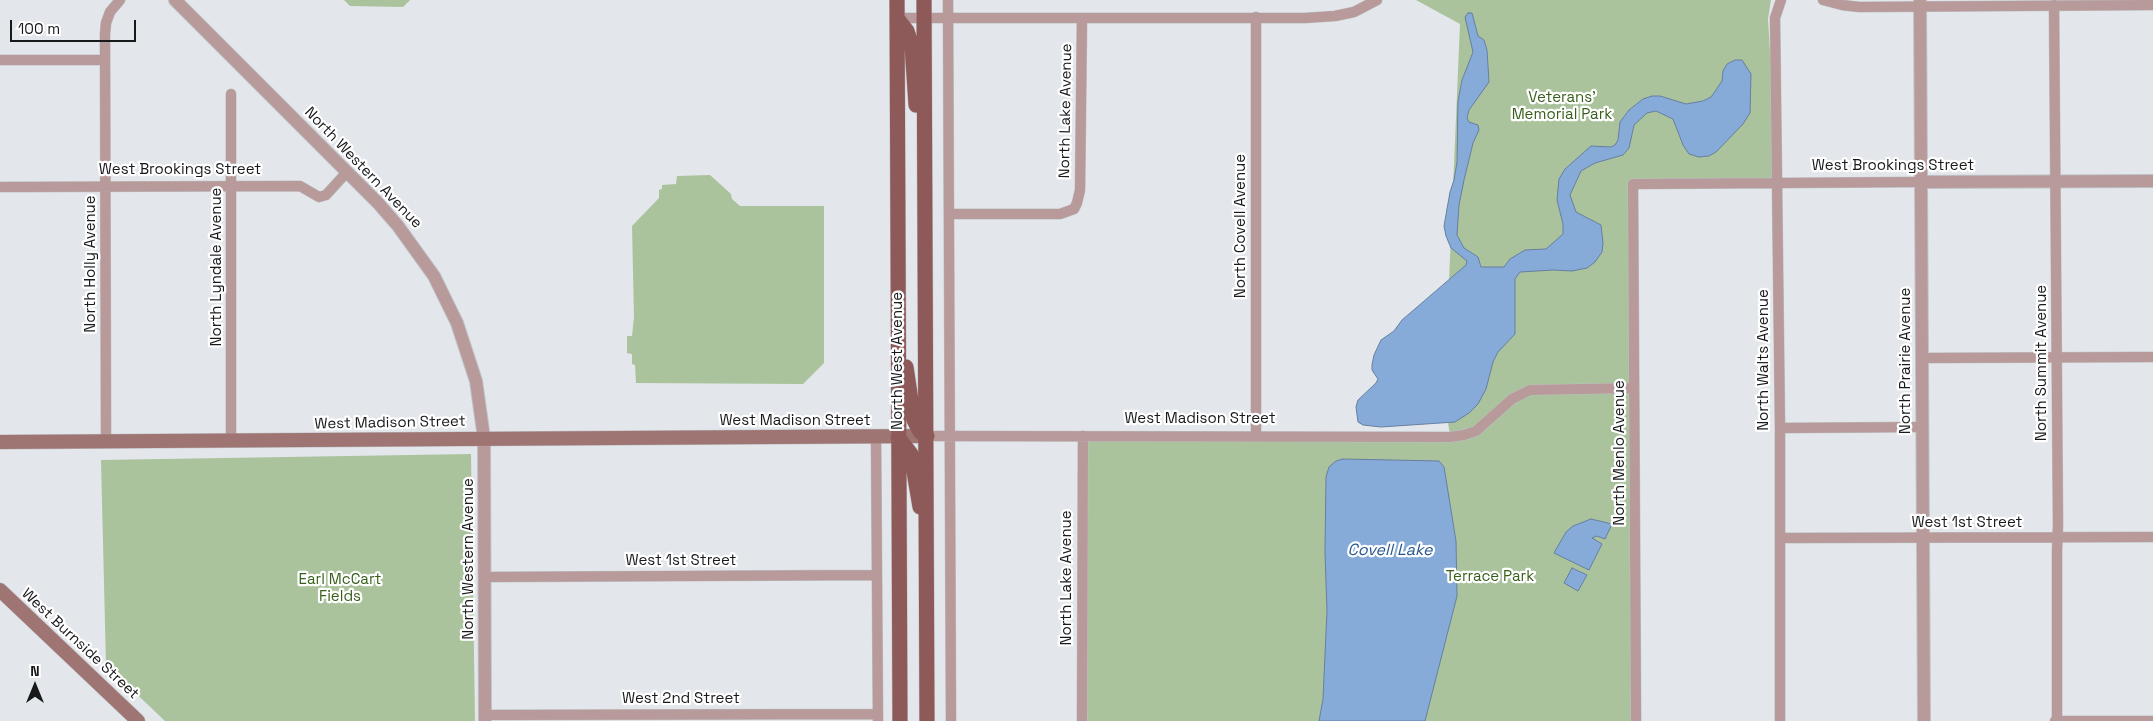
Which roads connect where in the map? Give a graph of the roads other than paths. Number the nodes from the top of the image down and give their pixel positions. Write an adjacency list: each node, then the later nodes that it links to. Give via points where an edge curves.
1 (120, 0): 19 (street, North Holly Avenue, via 106,23)
2 (175, 0): 22 (street, North Western Avenue)
3 (897, 0): 14 (main road, North West Avenue)
4 (913, 0): 15 (main road)
5 (924, 0): 15 (main road, North West Avenue)
6 (948, 0): 16 (street)
7 (1377, 0): 13 (street, via 1354,12 1335,16)
8 (1781, 0): 26 (street, North Walts Avenue, via 1776,18)
9 (1823, 0): 10 (street, via 1859,7)
10 (1920, 3): 11 (street); 25 (street, North Prairie Avenue)
11 (2054, 5): 12 (street); 23 (street, North Summit Avenue)
12 (2153, 5)
13 (1256, 17): 17 (street); 42 (street, North Covell Avenue)
14 (897, 18): 15 (street); 21 (main road, via 907,31 912,46 918,126); 32 (main road, North West Avenue)
15 (924, 18): 16 (street); 21 (main road, North West Avenue)
16 (948, 18): 17 (street); 31 (street)
17 (1082, 18): 31 (street, North Lake Avenue, via 1080,190 1074,209 1060,214)
18 (0, 60): 19 (street)
19 (105, 60): 30 (street, North Holly Avenue)
20 (231, 94): 28 (street, North Lyndale Avenue)
21 (925, 165): 39 (main road, North West Avenue)
22 (347, 172): 28 (street, West Brookings Street, via 326,195 319,197 300,186); 45 (street, North Western Avenue, via 398,226 440,285 465,344 476,381)
23 (2055, 181): 24 (street, West Brookings Street); 25 (street, West Brookings Street); 35 (street, North Summit Avenue)
24 (2153, 181)
25 (1922, 182): 26 (street, West Brookings Street); 34 (street, North Prairie Avenue)
26 (1778, 183): 27 (street, West Brookings Street); 38 (street, North Walts Avenue)
27 (1633, 184): 36 (street, North Menlo Avenue)
28 (232, 186): 30 (street, West Brookings Street); 46 (street, North Lyndale Avenue)
29 (0, 187): 30 (street, West Brookings Street)
30 (106, 187): 48 (street, North Holly Avenue)
31 (949, 214): 40 (street)
32 (898, 339): 39 (main road, via 914,420 920,432); 44 (main road, North West Avenue)
33 (2153, 357): 35 (street)
34 (1922, 358): 35 (street); 37 (street, North Prairie Avenue)
35 (2057, 358): 53 (street, North Summit Avenue)
36 (1634, 388): 42 (street, West Madison Street, via 1530,390 1512,399 1476,431 1464,435); 64 (street, North Menlo Avenue)
37 (1923, 427): 38 (street); 52 (street, North Prairie Avenue)
38 (1780, 428): 51 (street, North Walts Avenue)
39 (927, 436): 40 (street, West Madison Street); 44 (main road, West Madison Street); 49 (main road, North West Avenue)
40 (950, 436): 41 (street, West Madison Street); 62 (street)
41 (1082, 436): 42 (street, West Madison Street); 63 (street, North Lake Avenue)
42 (1256, 436)
43 (876, 437): 44 (main road, West Madison Street); 45 (main road, West Madison Street); 54 (street, North West Avenue)
44 (898, 437): 49 (main road, via 911,454); 60 (main road, North West Avenue)
45 (484, 438): 46 (main road, West Madison Street); 55 (street, North Western Avenue)
46 (232, 441): 48 (main road, West Madison Street)
47 (0, 442): 48 (main road, West Madison Street)
48 (106, 442)
49 (927, 529): 61 (main road, North West Avenue)
50 (2153, 537): 53 (street, West 1st Street)
51 (1780, 538): 52 (street, West 1st Street); 65 (street, North Walts Avenue)
52 (1924, 538): 53 (street, West 1st Street); 66 (street, North Prairie Avenue)
53 (2057, 538): 67 (street, North Summit Avenue)
54 (877, 576): 55 (street, West 1st Street); 58 (street, North West Avenue)
55 (485, 577): 57 (street, North Western Avenue)
56 (0, 590): 59 (main road, West Burnside Street)
57 (485, 718): 58 (street, West 2nd Street)
58 (878, 718)
59 (138, 721)
60 (900, 721)
61 (927, 721)
62 (951, 721)
63 (1082, 721)
64 (1636, 721)
65 (1780, 721)
66 (1924, 721)
67 (2056, 721): 68 (street)
68 (2153, 721)

